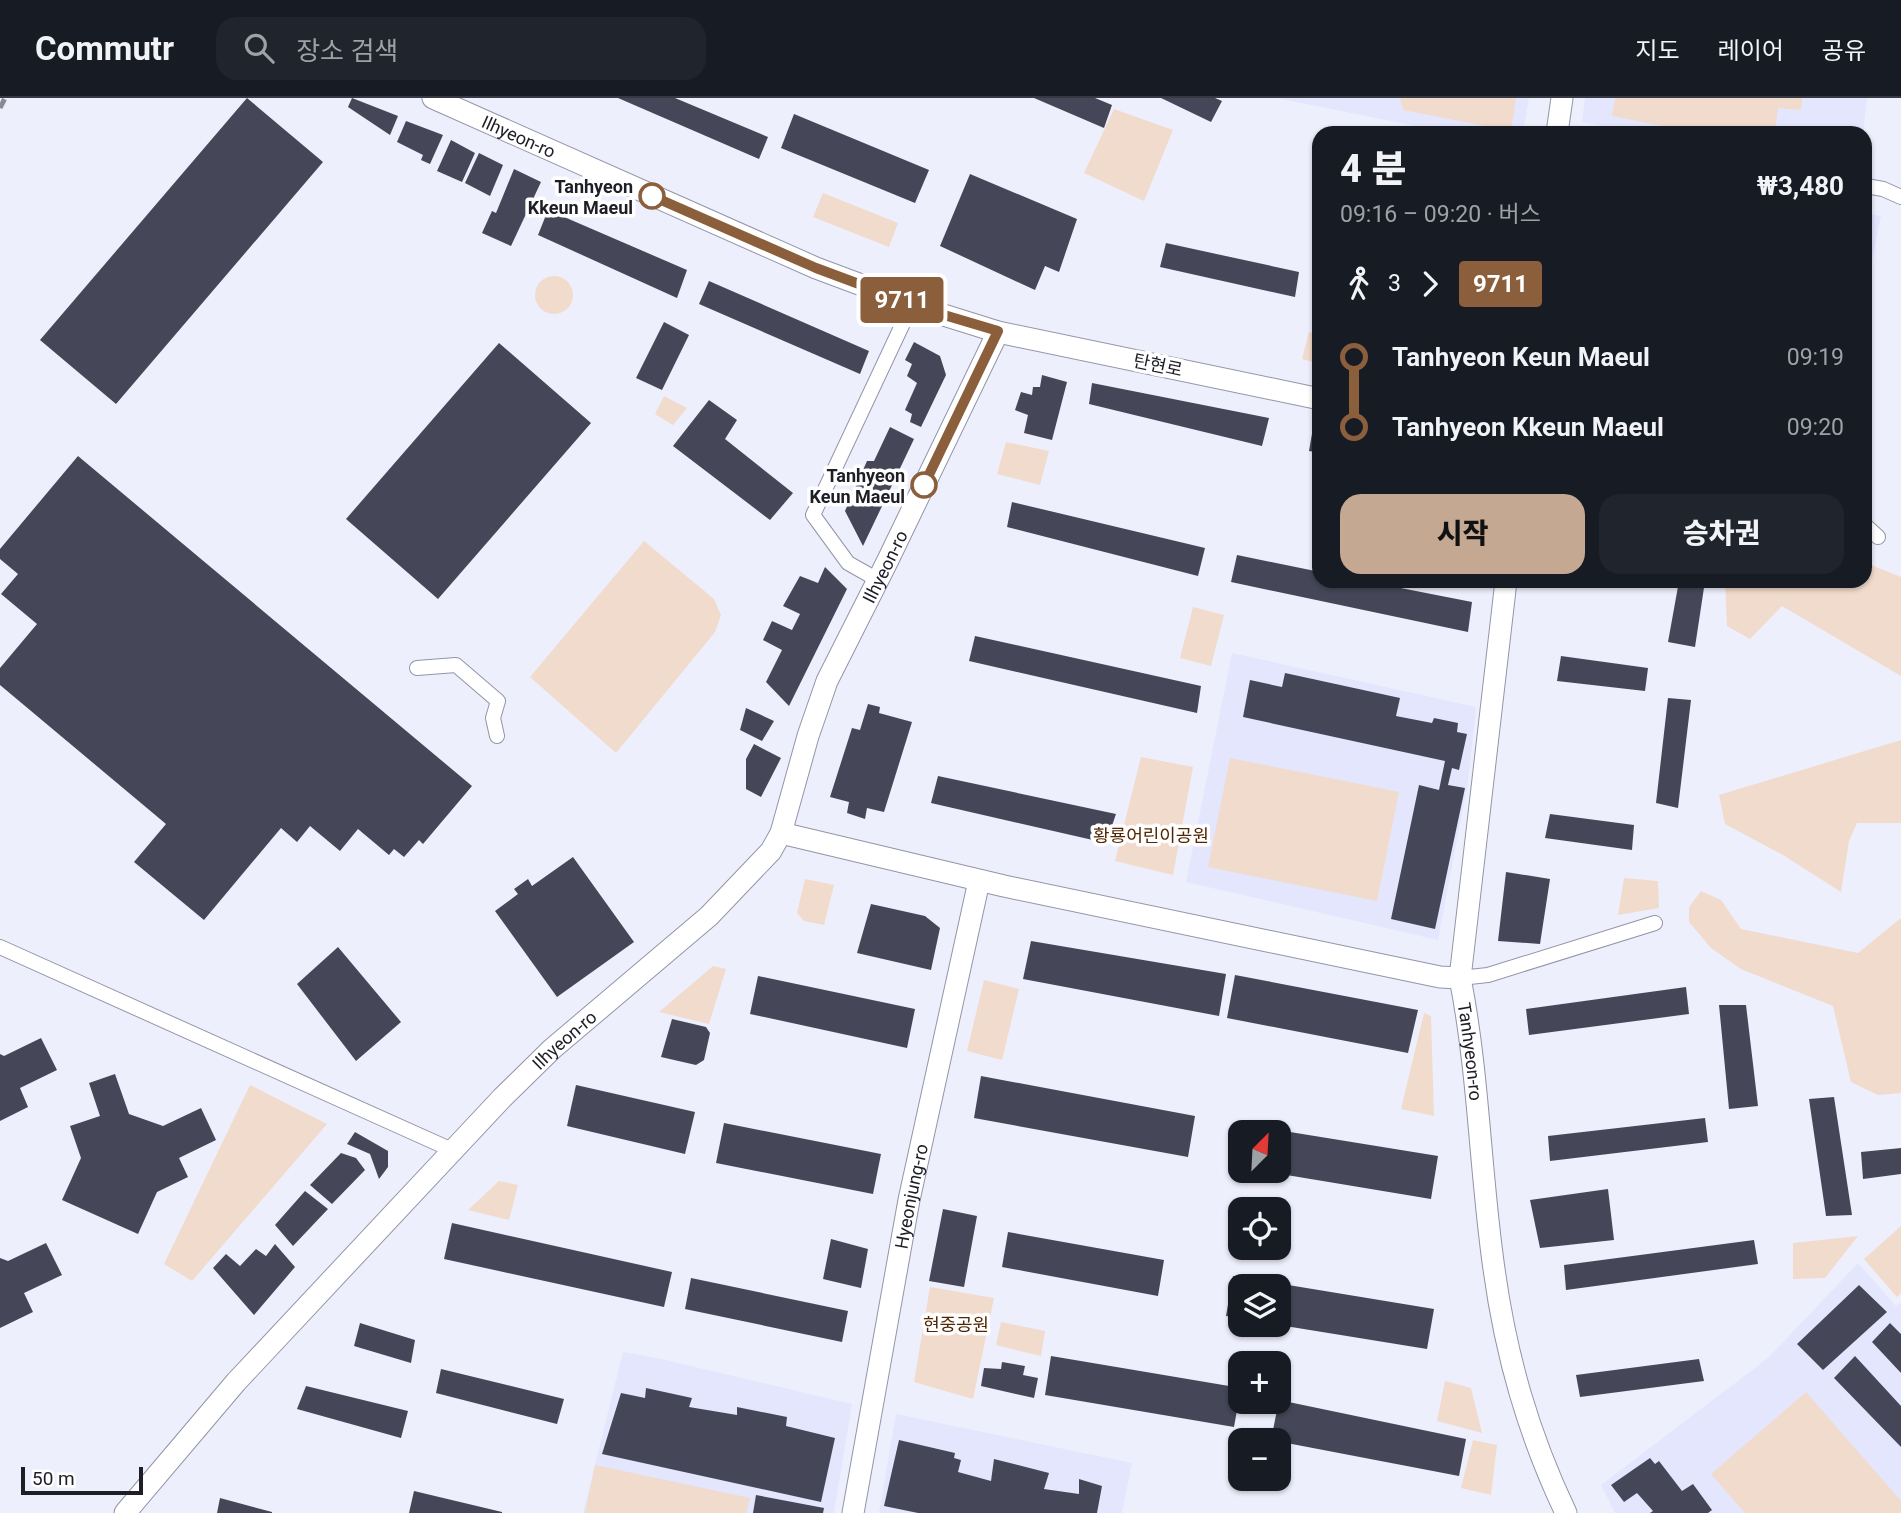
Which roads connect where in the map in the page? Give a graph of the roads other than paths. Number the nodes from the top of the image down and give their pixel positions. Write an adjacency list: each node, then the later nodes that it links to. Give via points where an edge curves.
1 (433, 98): 6 (main road, Ilhyeon-ro, via 816,268)
2 (1562, 98): 3 (main road)
3 (1559, 126)
4 (1872, 187): 5 (street)
5 (1901, 197)
6 (912, 304): 7 (main road, Ilhyeon-ro); 11 (street, via 813,515 848,563)
7 (998, 331): 8 (main road, 탄현로); 11 (main road, Ilhyeon-ro)
8 (1312, 397)
9 (1872, 532): 10 (street)
10 (1878, 537)
11 (877, 580): 15 (main road, Ilhyeon-ro, via 827,681)
12 (1505, 588): 19 (main road, Tanhyeon-ro)
13 (417, 668): 14 (street, via 456,665 498,701 493,718)
14 (497, 736)
15 (781, 833): 16 (main road); 20 (main road, Ilhyeon-ro, via 758,866 709,916 552,1049)
16 (979, 881): 19 (main road); 22 (main road, Hyeonjung-ro, via 909,1200)
17 (1655, 923): 19 (street, via 1488,975)
18 (0, 947): 20 (street)
19 (1460, 978): 23 (main road, Tanhyeon-ro, via 1494,1269 1510,1359 1534,1442)
20 (452, 1150): 21 (main road, Ilhyeon-ro, via 236,1382)
21 (125, 1513)
22 (853, 1513)
23 (1566, 1513)

